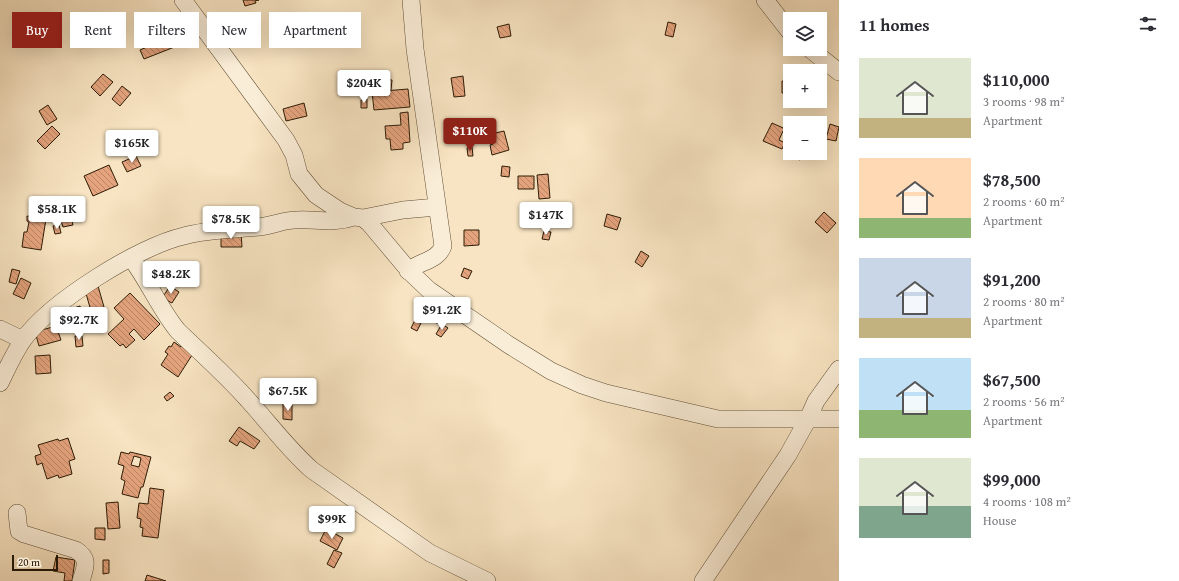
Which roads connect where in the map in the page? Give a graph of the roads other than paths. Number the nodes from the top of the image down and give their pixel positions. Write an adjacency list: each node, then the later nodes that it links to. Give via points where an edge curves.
1 (183, 0): 8 (street, via 286,140 294,155 299,174 316,195 340,211)
2 (411, 0): 7 (street, via 415,49)
3 (765, 0): 4 (street)
4 (783, 23)
5 (819, 56): 6 (street)
6 (839, 72)
7 (437, 207): 8 (street); 10 (street, via 443,246 441,252)
8 (359, 218): 9 (street, via 331,222 304,219 258,227 213,230 151,246); 10 (street, via 386,242)
9 (131, 258): 12 (street, via 68,298 45,316); 19 (street, via 169,321 248,400 280,439 312,470 430,553)
10 (408, 271): 15 (street, via 475,323 551,371 582,385 613,395 718,419)
11 (0, 329): 12 (street)
12 (23, 340): 14 (street)
13 (839, 370): 15 (street, via 816,401)
14 (0, 383)
15 (808, 419): 16 (street); 20 (street, via 765,490)
16 (839, 419)
17 (17, 513): 18 (street, via 19,531 76,550 83,555 86,560)
18 (82, 581)
19 (487, 581)
20 (703, 581)

